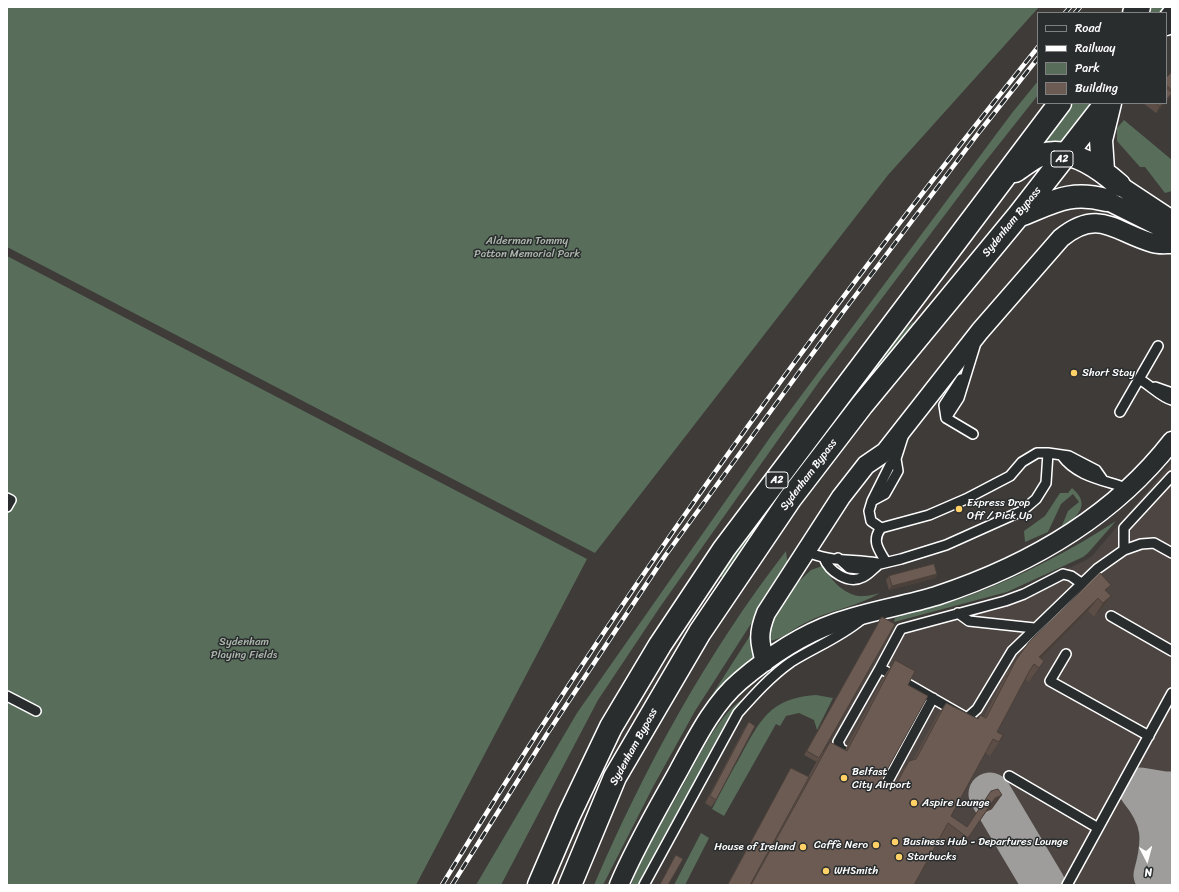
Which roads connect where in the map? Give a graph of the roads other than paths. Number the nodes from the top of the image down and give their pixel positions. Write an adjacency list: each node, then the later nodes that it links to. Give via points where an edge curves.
1 (1059, 104): 6 (highway, Sydenham Bypass / A2)
2 (1105, 104): 4 (highway, Sydenham Bypass / A2)
3 (1110, 104): 5 (highway, via 1101,140)
4 (1066, 154): 5 (highway); 6 (highway, via 1040,155); 8 (highway, Sydenham Bypass / A2)
5 (1103, 170): 7 (highway)
6 (1005, 177): 51 (highway, Sydenham Bypass / A2, via 724,549 660,645 611,726 569,815)
7 (1113, 193): 8 (highway, via 1071,197); 9 (street); 10 (street)
8 (1018, 216): 52 (highway, Sydenham Bypass / A2, via 862,404 790,499 700,632 615,777)
9 (1172, 220)
10 (1172, 233)
11 (1172, 244): 12 (street, via 1154,243 1105,224 1085,224 1061,238)
12 (980, 331): 19 (street); 20 (lane, via 964,375 959,398 946,418)
13 (1158, 346): 14 (lane)
14 (1139, 379): 15 (lane); 18 (lane)
15 (1152, 386): 16 (lane); 17 (lane, via 1166,399)
16 (1172, 393)
17 (1172, 400)
18 (1120, 412)
19 (907, 425): 27 (lane, via 896,459 890,465 869,511 871,521); 29 (street, via 885,452 866,465 829,514)
20 (973, 434)
21 (1172, 441): 24 (street)
22 (1048, 452): 24 (lane, via 1062,456 1068,465 1086,476); 27 (lane, via 1037,453 1022,462 1010,476 966,499 929,515); 32 (lane, via 1046,483 1036,499 1022,511 946,545)
23 (1172, 476): 28 (lane, via 1124,528)
24 (1129, 489): 34 (street, via 1074,531 1017,564 977,582 933,597)
25 (7, 498): 26 (lane, via 11,500)
26 (7, 507)
27 (881, 528): 32 (lane, via 876,535 876,546)
28 (1124, 550): 30 (lane, via 1154,543); 33 (lane)
29 (806, 552): 31 (lane); 40 (street, via 766,613 760,628 759,642)
30 (1172, 553)
31 (824, 558): 32 (lane, via 838,558 850,568 859,569); 32 (lane, via 839,576 850,578 862,578)
32 (884, 563)
33 (1081, 583): 35 (lane, via 1063,574 1024,594); 37 (lane)
34 (870, 613): 40 (street, via 834,623 787,647); 54 (lane, via 853,627 790,664 766,683 738,713)
35 (958, 613): 37 (lane, via 969,621); 41 (lane, via 901,629)
36 (1111, 616): 38 (lane)
37 (1034, 628): 44 (lane, via 1012,651 977,709 967,718)
38 (1172, 651)
39 (1066, 654): 46 (lane, via 1050,681)
40 (765, 662): 53 (street, via 724,698 702,730 648,824)
41 (880, 668): 44 (lane); 47 (lane, via 838,742 841,750)
42 (1172, 693): 46 (lane)
43 (7, 696): 45 (lane)
44 (934, 698): 49 (lane, via 887,774)
45 (36, 711)
46 (1149, 736): 50 (lane)
47 (845, 751)
48 (1009, 776): 50 (lane)
49 (882, 792)
50 (1098, 828): 55 (lane)
51 (540, 885)
52 (570, 885)
53 (619, 885)
54 (644, 885)
55 (1067, 885)

